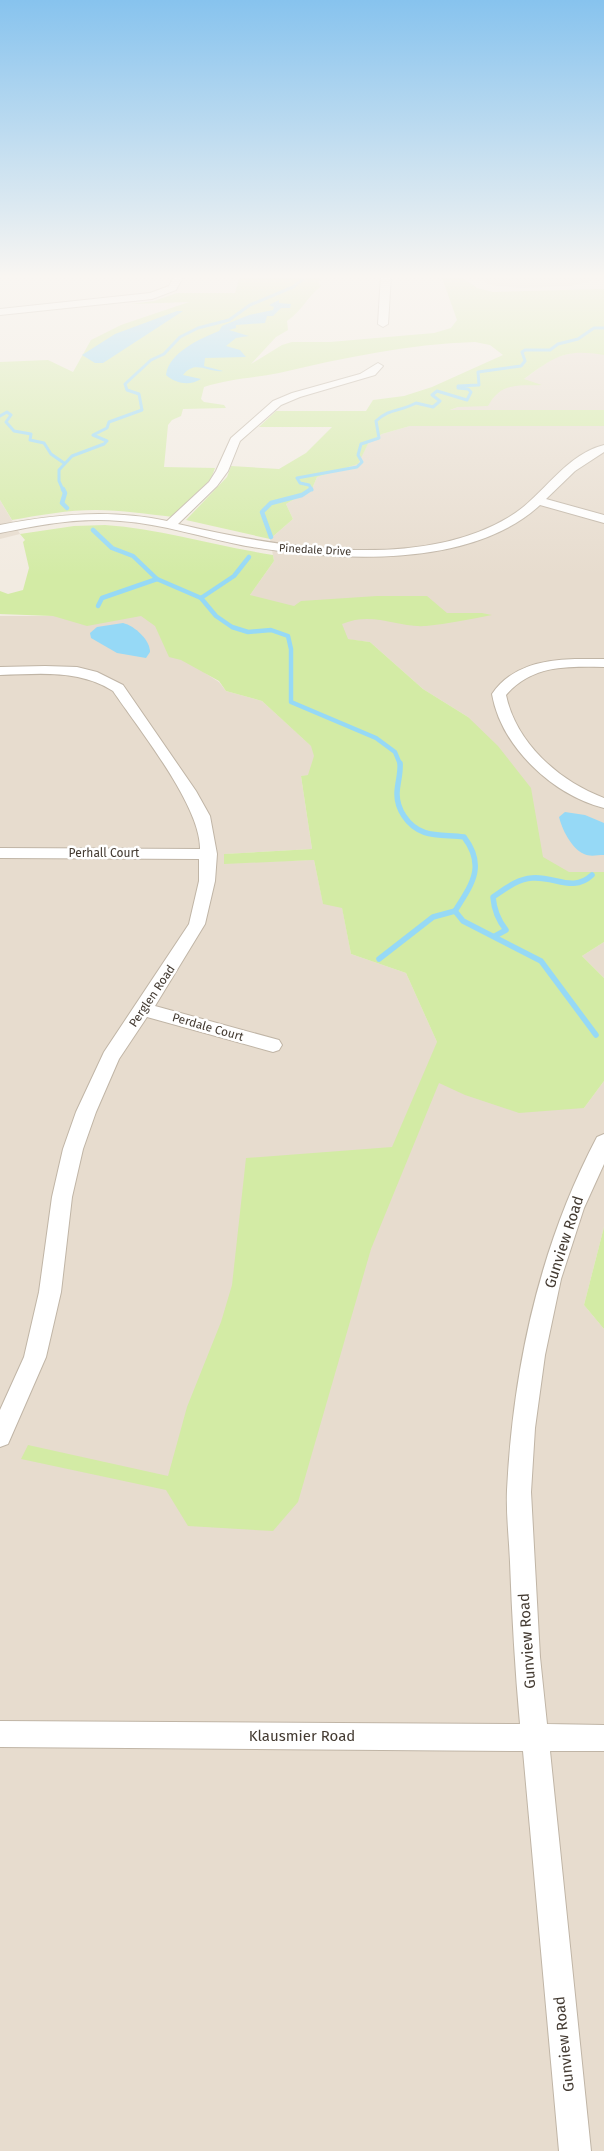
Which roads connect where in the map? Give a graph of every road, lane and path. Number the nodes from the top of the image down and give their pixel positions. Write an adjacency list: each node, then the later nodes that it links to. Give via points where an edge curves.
1 (366, 375): 5 (street, via 277,403 235,440 213,484)
2 (604, 448): 3 (street, Pinedale Drive, via 567,470)
3 (536, 500): 4 (street); 5 (street, Pinedale Drive, via 516,518 491,530 456,542 405,550 294,550 218,537)
4 (604, 519)
5 (171, 524): 6 (street, Pinedale Drive, via 94,517 34,522)
6 (0, 529)
7 (604, 663): 9 (street, via 568,663 530,669 506,684 499,694 499,701 504,720 541,765 576,792)
8 (0, 671): 11 (street, Perglen Road, via 84,673 109,681 118,688 195,802 206,829)
9 (604, 803)
10 (0, 853): 11 (street, Perhall Court)
11 (209, 854): 12 (street, Perglen Road, via 207,881 197,924)
12 (143, 1009): 13 (street, Perdale Court); 15 (street, Perglen Road, via 107,1065 73,1149 62,1197 50,1292 40,1339)
13 (273, 1045)
14 (604, 1142): 17 (street, Gunview Road, via 574,1208 550,1279 523,1428 519,1492 522,1572)
15 (0, 1436)
16 (0, 1734): 17 (street, Klausmier Road)
17 (535, 1737): 18 (street, Klausmier Road); 19 (street, Gunview Road)
18 (604, 1738)
19 (575, 2151)

